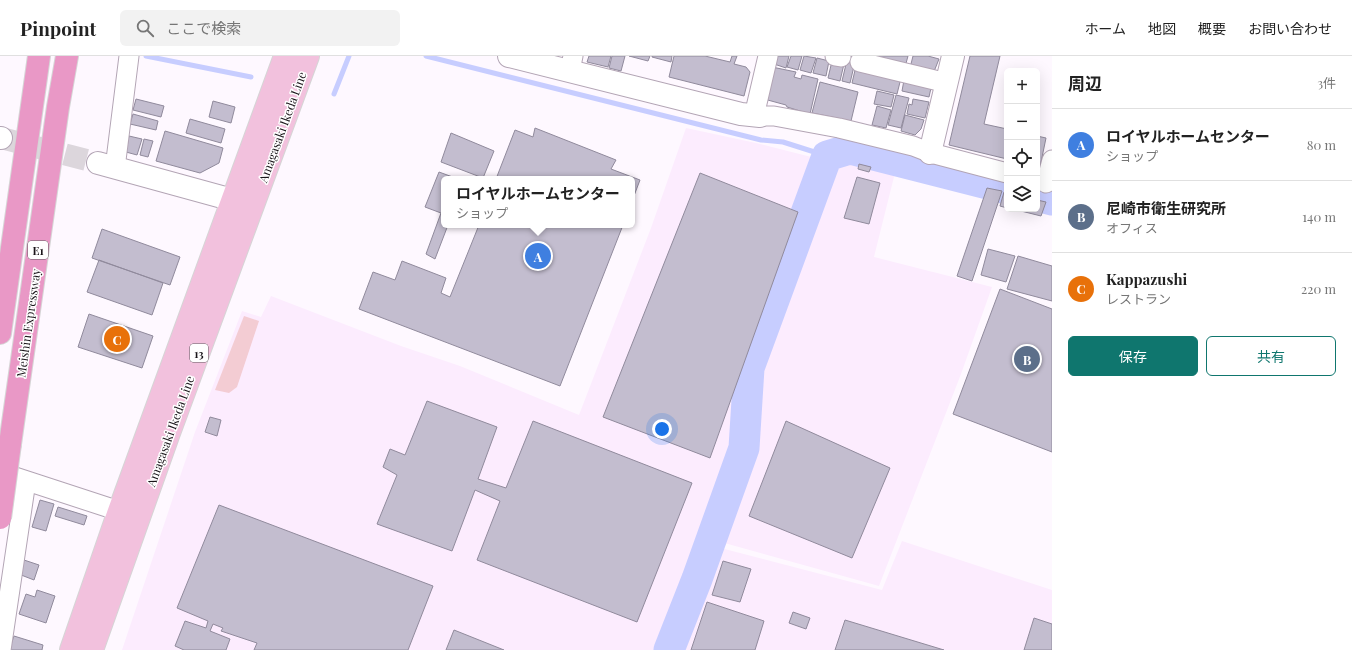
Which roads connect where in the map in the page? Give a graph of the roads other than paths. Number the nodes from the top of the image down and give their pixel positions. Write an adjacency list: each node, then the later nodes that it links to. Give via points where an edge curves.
1 (35, 56): 12 (highway, E1)
2 (39, 56): 12 (highway, E1)
3 (67, 56): 25 (highway, Meishin Expressway / E1, bridge)
4 (285, 56): 20 (main road, Amagasaki Ikeda Line / 13)
5 (308, 56): 20 (main road, Amagasaki Ikeda Line / 13)
6 (509, 56): 11 (street)
7 (768, 56): 14 (street)
8 (953, 56): 13 (street)
9 (129, 57): 17 (street)
10 (860, 62): 13 (street)
11 (572, 64): 14 (street, via 740,114)
12 (35, 83): 21 (highway, E1)
13 (946, 83): 15 (street)
14 (757, 116): 15 (street, via 774,116 840,128 913,146)
15 (930, 153): 18 (street)
16 (1052, 160): 19 (street)
17 (106, 166): 20 (street)
18 (1004, 172)
19 (1045, 183)
20 (243, 203): 24 (main road, Amagasaki Ikeda Line / 13); 28 (main road, Amagasaki Ikeda Line / 13, via 169,433)
21 (0, 333)
22 (0, 472): 23 (street)
23 (26, 481): 24 (street); 26 (street)
24 (119, 511): 27 (main road, Amagasaki Ikeda Line / 13)
25 (0, 518)
26 (1, 650)
27 (71, 650)
28 (92, 650)

